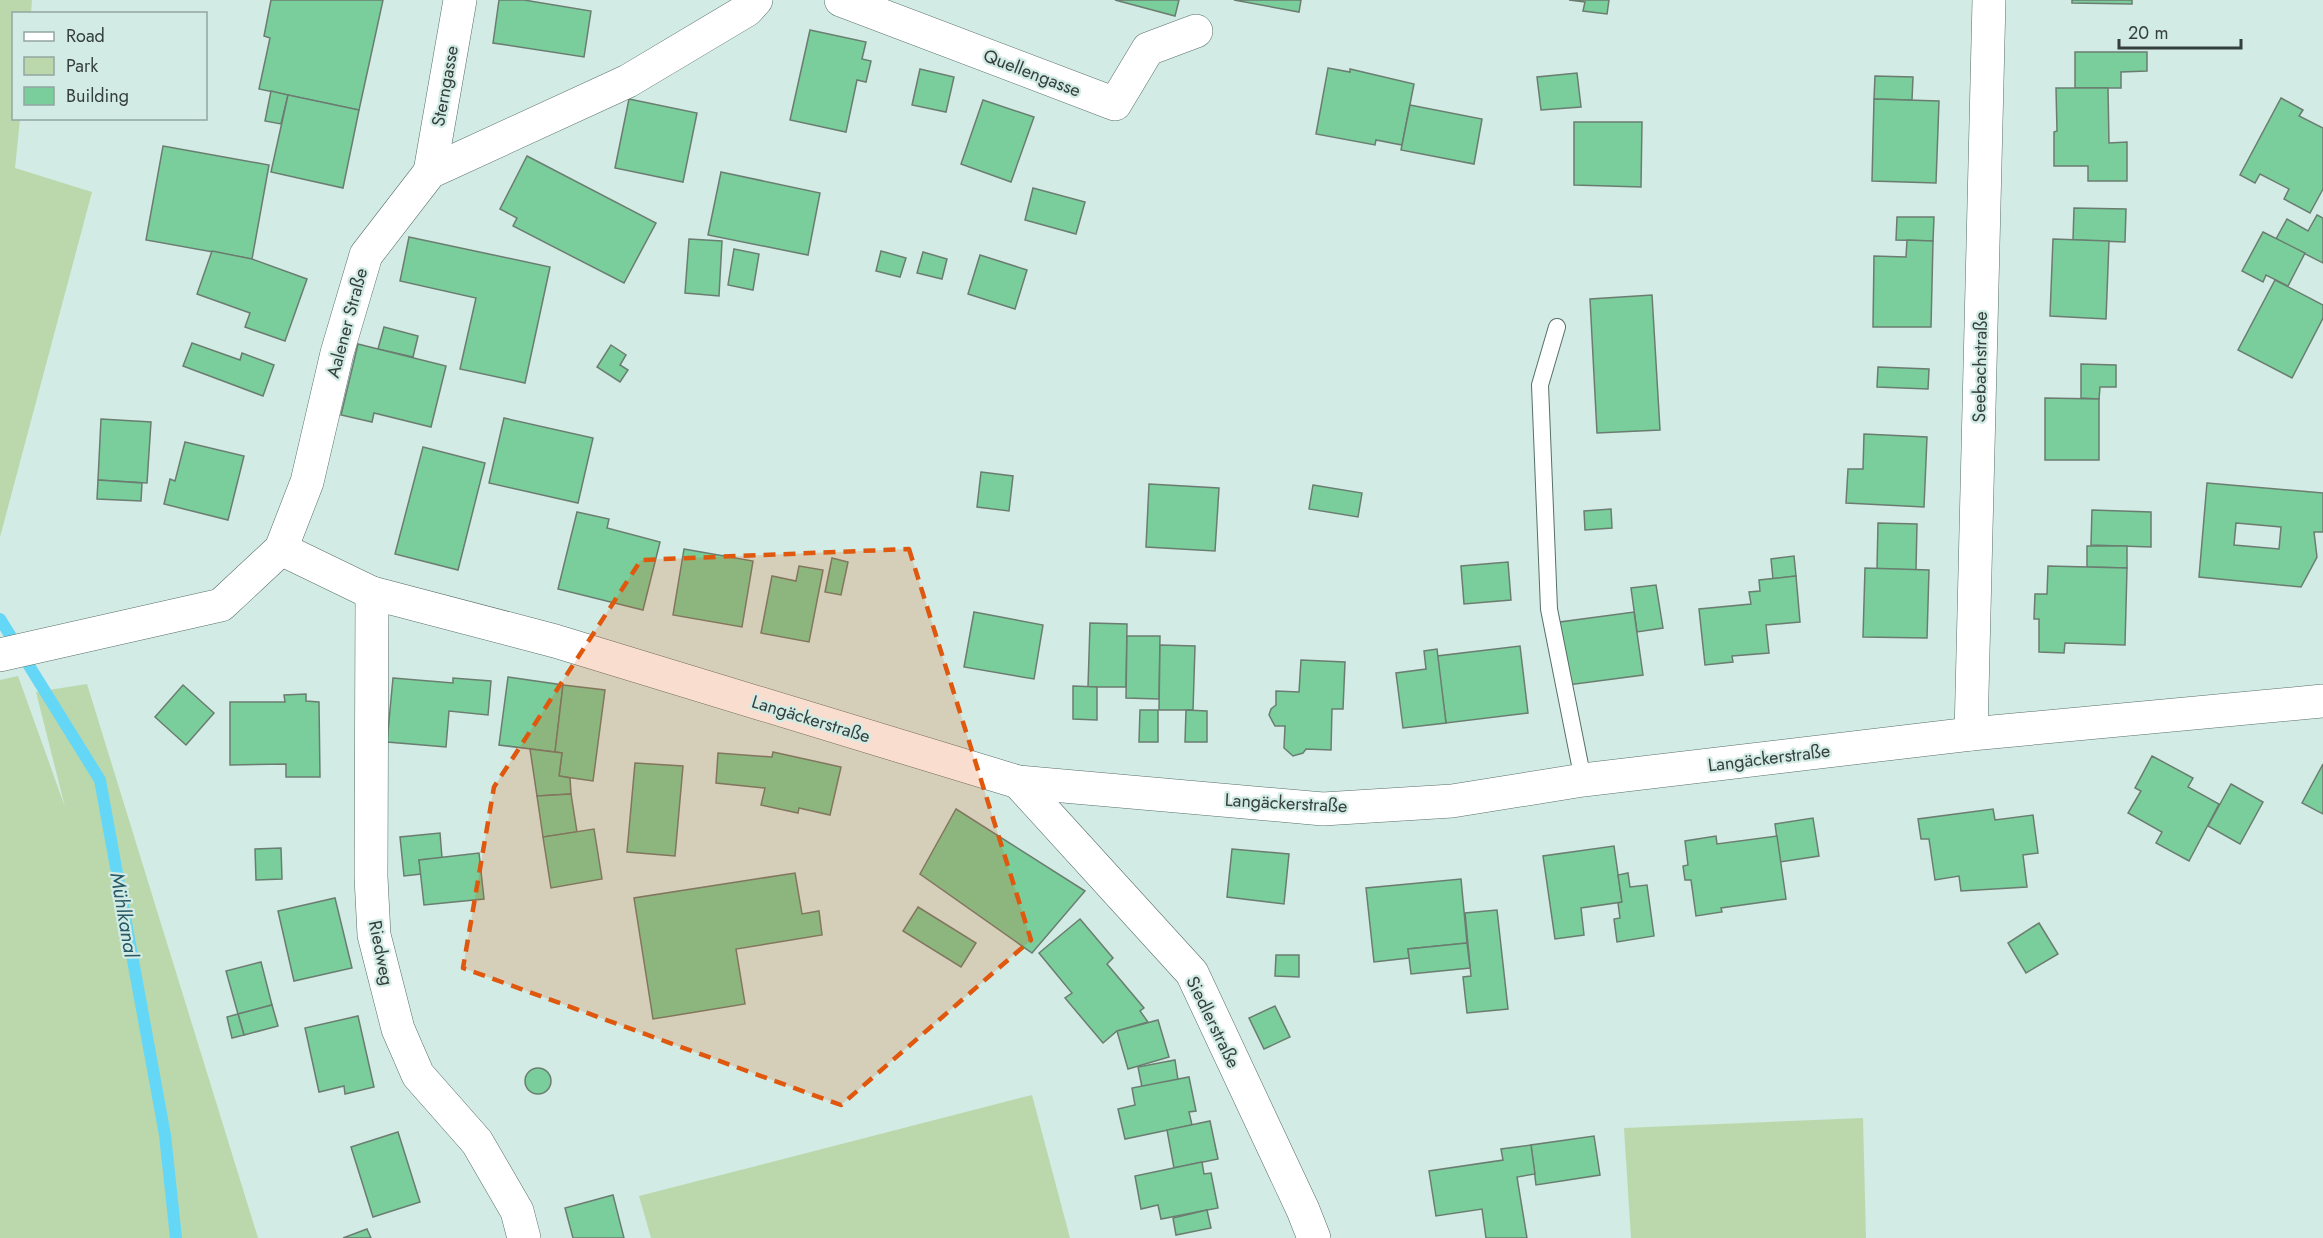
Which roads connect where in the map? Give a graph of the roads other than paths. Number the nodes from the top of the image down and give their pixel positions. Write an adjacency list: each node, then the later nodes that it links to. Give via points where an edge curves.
1 (460, 0): 6 (street, Sterngasse)
2 (756, 0): 6 (street, Aalener Straße, via 747,10 628,81)
3 (841, 0): 5 (street, Quellengasse, via 1115,104 1148,49)
4 (1989, 0): 12 (street, Seebachstraße)
5 (1196, 31)
6 (430, 172): 8 (street, Aalener Straße, via 366,255 337,353 307,482)
7 (1557, 327): 13 (lane, via 1540,385 1549,609)
8 (281, 549): 9 (street, Langäckerstraße); 10 (street, Aalener Straße, via 221,605)
9 (372, 593): 14 (street, Langäckerstraße, via 555,641); 15 (street, Riedweg, via 374,935 398,1029 418,1075 477,1142 517,1211)
10 (0, 655)
11 (2323, 701): 12 (street, Langäckerstraße)
12 (1971, 734): 13 (street, Langäckerstraße)
13 (1583, 780): 14 (street, Langäckerstraße, via 1452,801 1323,809)
14 (1018, 782): 16 (street, Siedlerstraße, via 1192,973)
15 (524, 1238)
16 (1314, 1238)

